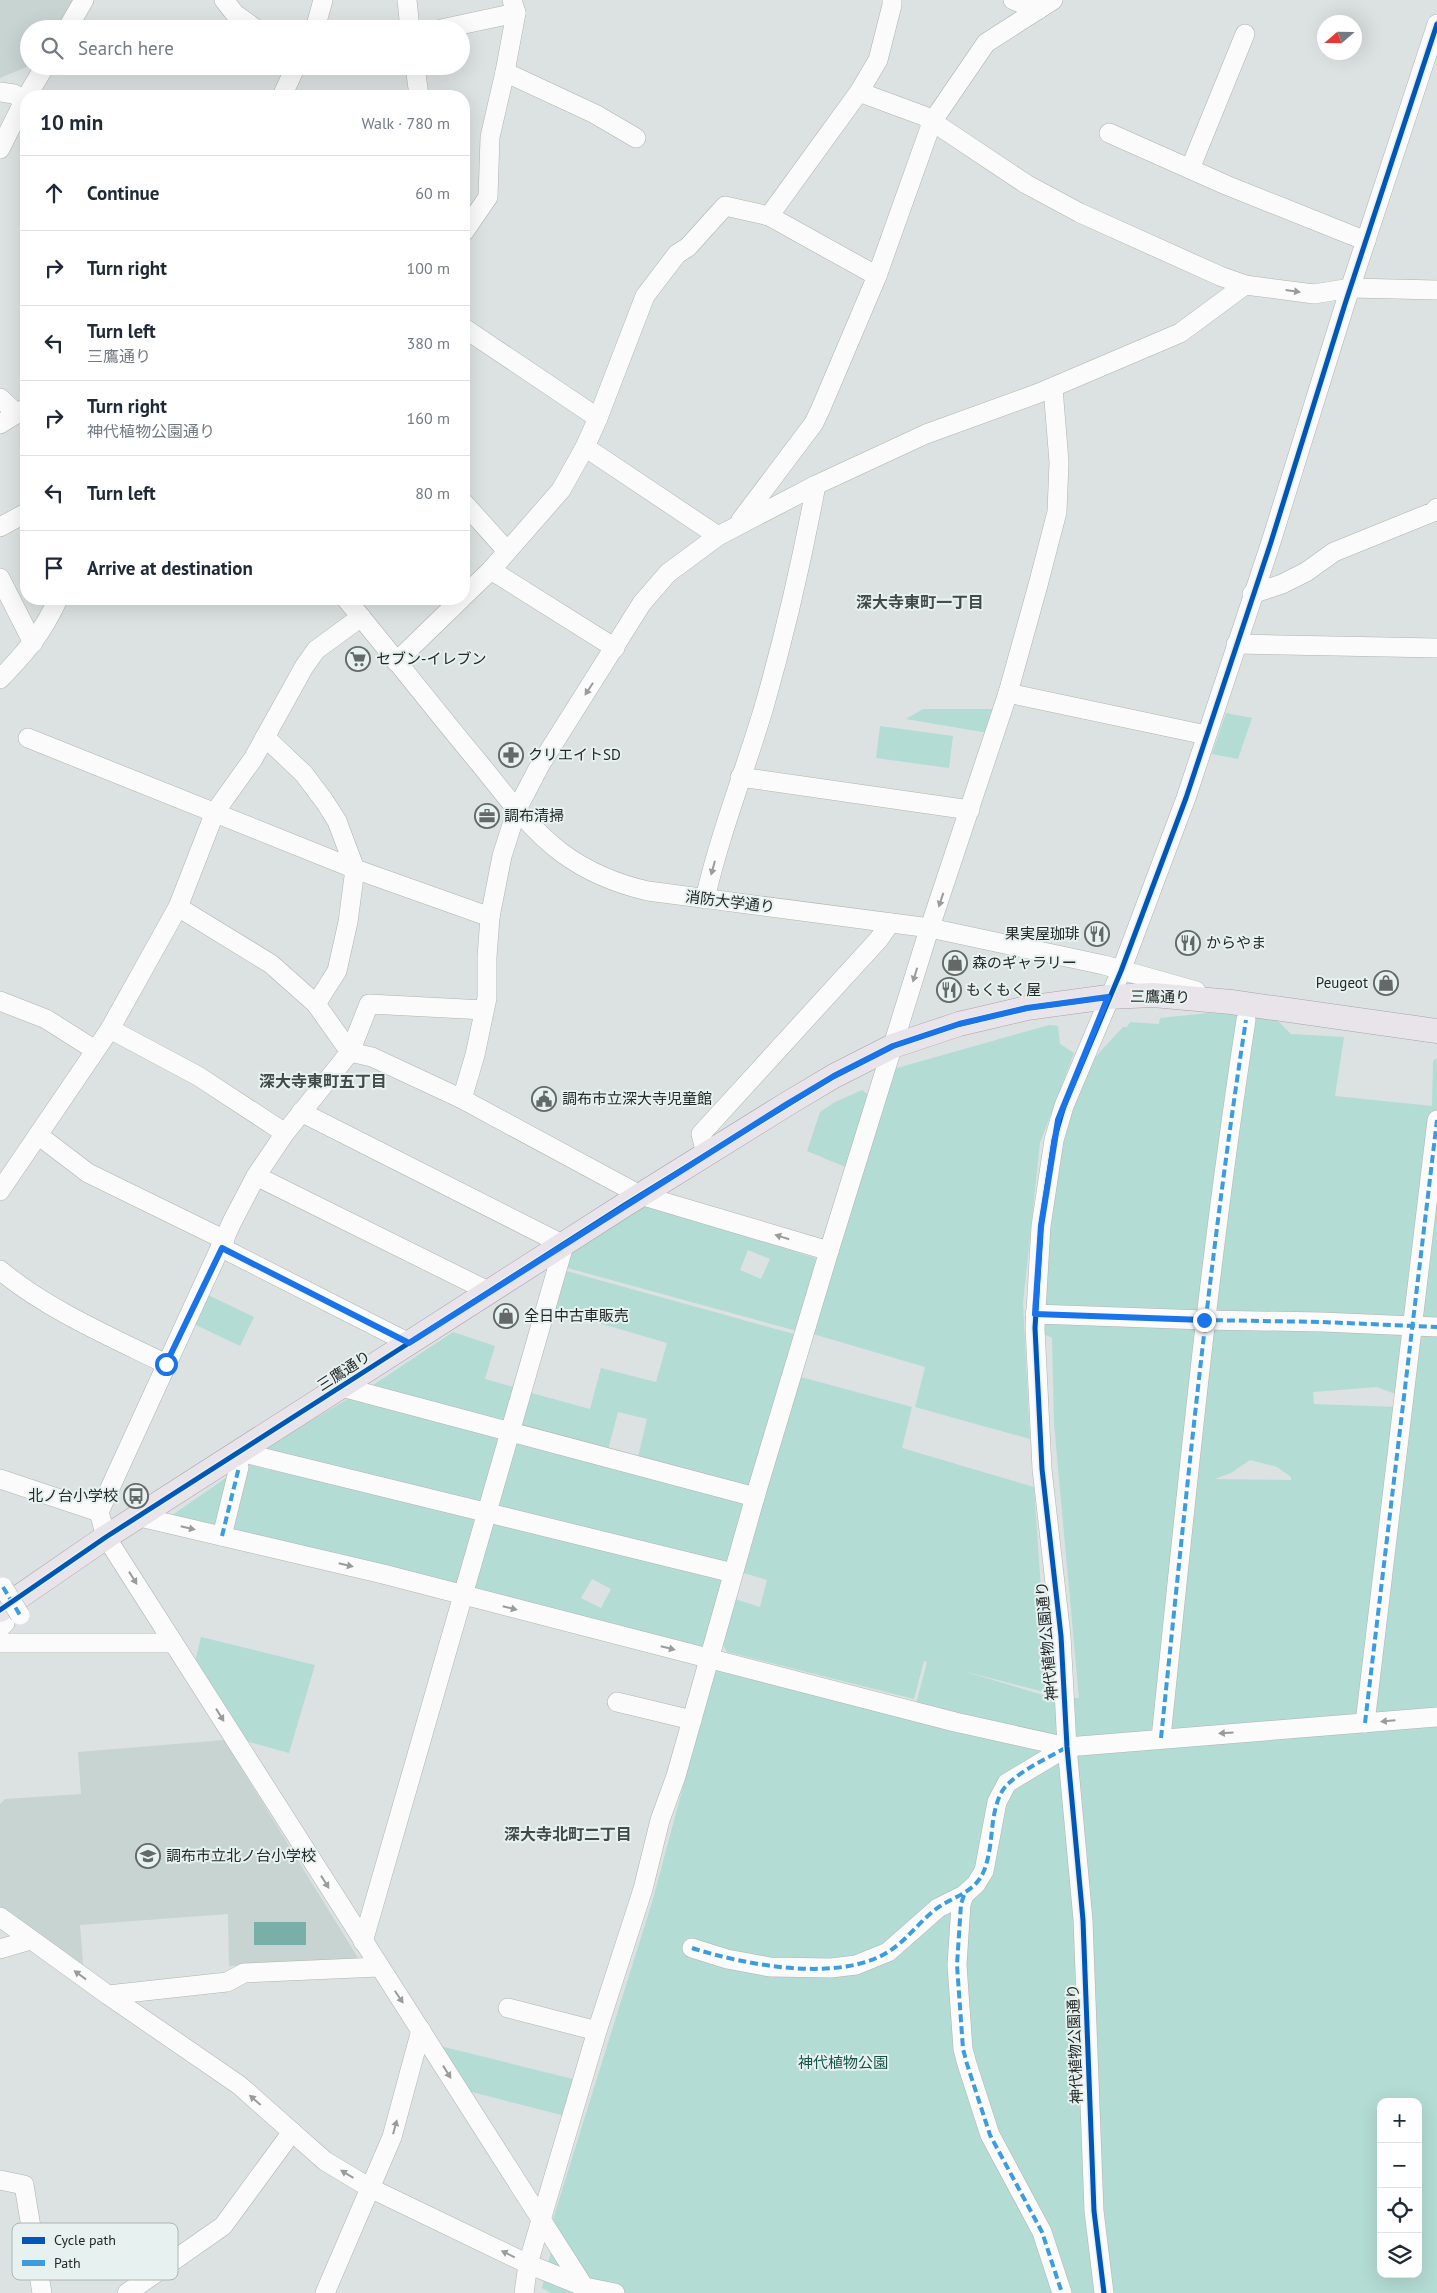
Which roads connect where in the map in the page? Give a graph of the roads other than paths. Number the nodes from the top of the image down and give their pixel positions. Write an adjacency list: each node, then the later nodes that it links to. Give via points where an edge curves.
1 (84, 0): 9 (street)
2 (224, 0): 10 (street)
3 (324, 0): 11 (street)
4 (407, 0): 12 (street)
5 (892, 0): 24 (street, via 878,60)
6 (1013, 0): 7 (street)
7 (1046, 5): 27 (street, via 986,42)
8 (514, 7): 13 (street); 16 (street)
9 (72, 20)
10 (243, 20)
11 (318, 20)
12 (409, 20)
13 (470, 20)
14 (1437, 24): 34 (street, 神代植物公園通り)
15 (1245, 34): 31 (street)
16 (506, 72): 29 (street, via 595,114); 33 (street, via 490,137 488,197)
17 (40, 75): 20 (street)
18 (292, 75): 21 (street)
19 (416, 75): 22 (street)
20 (31, 90)
21 (285, 90)
22 (418, 90)
23 (0, 92): 25 (street)
24 (859, 92): 27 (street, via 924,116); 32 (street)
25 (20, 96)
26 (20, 111): 30 (street)
27 (932, 122): 35 (street); 36 (street, via 1062,204)
28 (1109, 133): 31 (street)
29 (636, 138)
30 (0, 149)
31 (1190, 169): 34 (street)
32 (769, 216): 35 (street); 44 (street, via 725,206 688,247 677,254 645,296)
33 (470, 223)
34 (1366, 241): 37 (street, 神代植物公園通り)
35 (877, 276): 51 (street, via 814,423)
36 (1245, 285): 37 (street, one-way to 37, via 1314,294); 40 (street, via 1180,333)
37 (1351, 288): 38 (street); 58 (street, 神代植物公園通り)
38 (1437, 290)
39 (470, 332): 44 (street)
40 (1052, 388): 47 (street, via 926,434); 69 (street, via 1059,462 1057,512)
41 (0, 398): 42 (street)
42 (20, 410)
43 (20, 412): 45 (street)
44 (598, 418): 46 (street)
45 (0, 424)
46 (585, 447): 53 (street); 54 (street, via 561,490)
47 (816, 485): 51 (street); 73 (street, via 786,625)
48 (1437, 508): 58 (street, via 1334,552 1282,584)
49 (470, 510): 54 (street)
50 (20, 516): 52 (street)
51 (739, 523): 53 (street)
52 (0, 527)
53 (718, 536): 65 (street, via 668,573 642,603)
54 (507, 551): 55 (street)
55 (490, 570): 57 (street); 65 (street)
56 (0, 578): 63 (street)
57 (470, 590)
58 (1252, 594): 64 (street, 神代植物公園通り)
59 (55, 605): 63 (street)
60 (351, 605): 62 (street, 消防大学通り)
61 (455, 605): 67 (street)
62 (361, 617): 67 (street, 消防大学通り); 71 (street, via 316,650)
63 (33, 643): 68 (street)
64 (1236, 644): 66 (street); 70 (street, 神代植物公園通り)
65 (615, 648): 74 (street, one-way to 74, via 540,765)
66 (1437, 648)
67 (396, 662): 74 (street, 消防大学通り)
68 (0, 679)
69 (1008, 693): 70 (street); 75 (street)
70 (1206, 735): 83 (street, 神代植物公園通り, via 1186,798)
71 (265, 737): 76 (street); 77 (street, via 320,794 336,821)
72 (28, 738): 76 (street)
73 (740, 777): 75 (street); 78 (street, one-way to 78)
74 (517, 810): 78 (street, 消防大学通り, via 550,843 595,874 632,888); 80 (street, via 502,856)
75 (970, 810): 82 (street, one-way to 82)
76 (215, 812): 77 (street); 79 (street)
77 (355, 869): 80 (street); 87 (street, via 337,972)
78 (705, 899): 81 (street, 消防大学通り)
79 (178, 907): 87 (street, via 271,964); 90 (street)
80 (490, 917): 88 (street)
81 (890, 924): 82 (street, 消防大学通り); 100 (street, via 701,1134)
82 (930, 928): 83 (street, 消防大学通り); 92 (street, one-way to 92)
83 (1121, 970): 84 (street, 神代植物公園通り); 86 (street, 消防大学通り)
84 (1108, 997): 86 (main road, 三鷹通り, via 1192,997); 92 (main road, 三鷹通り, via 995,1014); 109 (street, 神代植物公園通り, via 1058,1120 1041,1226)
85 (0, 1001): 93 (street, via 46,1019)
86 (1231, 1002): 91 (main road, 三鷹通り)
87 (316, 1004): 94 (street)
88 (484, 1010): 94 (street, via 369,1004); 95 (street)
89 (1246, 1020): 110 (street)
90 (110, 1029): 93 (street); 98 (street, via 198,1076)
91 (1437, 1031)
92 (893, 1046): 100 (main road, 三鷹通り, via 826,1081); 106 (street)
93 (95, 1050): 99 (street)
94 (350, 1052): 95 (street, via 372,1057); 96 (street)
95 (462, 1099): 103 (street)
96 (301, 1112): 98 (street); 105 (street)
97 (1437, 1120): 111 (street)
98 (285, 1133): 101 (street)
99 (38, 1135): 102 (street); 104 (street, via 88,1173)
100 (706, 1154): 103 (main road, 三鷹通り)
101 (256, 1176): 104 (street); 108 (street)
102 (0, 1190)
103 (640, 1196): 105 (main road, 三鷹通り); 106 (street, one-way to 103)
104 (224, 1244): 113 (street); 114 (street)
105 (564, 1245): 108 (main road, 三鷹通り); 116 (street)
106 (829, 1251): 119 (street)
107 (0, 1270): 114 (street, via 63,1311)
108 (490, 1292): 113 (main road, 三鷹通り)
109 (1035, 1314): 110 (street); 136 (street, 神代植物公園通り, via 1040,1446 1061,1636)
110 (1204, 1320): 111 (street); 135 (street)
111 (1413, 1327): 112 (street); 134 (street)
112 (1437, 1328)
113 (409, 1343): 115 (main road, 三鷹通り)
114 (166, 1364): 120 (street)
115 (342, 1388): 116 (street); 117 (main road, 三鷹通り)
116 (510, 1433): 119 (street); 121 (street)
117 (240, 1460): 121 (street); 122 (main road, 三鷹通り); 123 (street)
118 (0, 1479): 120 (street)
119 (755, 1497): 125 (street)
120 (99, 1512): 124 (street)
121 (487, 1513): 125 (street); 126 (street)
122 (140, 1517): 123 (street, one-way to 123); 124 (main road, 三鷹通り)
123 (222, 1536): 126 (street, one-way to 126)
124 (106, 1537): 127 (main road, 三鷹通り); 129 (street, one-way to 129)
125 (733, 1573): 130 (street)
126 (463, 1596): 130 (street, one-way to 130); 140 (street)
127 (5, 1610)
128 (0, 1643): 129 (street)
129 (174, 1643): 140 (street, one-way to 140)
130 (710, 1658): 133 (street); 136 (street)
131 (617, 1702): 133 (street)
132 (1437, 1717): 134 (street, one-way to 134)
133 (692, 1720): 147 (street, via 660,1820 644,1889)
134 (1365, 1723): 135 (street, one-way to 135)
135 (1161, 1738): 136 (street)
136 (1067, 1747): 137 (street, via 1008,1784 997,1802 984,1871); 165 (street, 神代植物公園通り, via 1083,1920 1094,2211)
137 (964, 1895): 141 (street, via 938,1908 888,1952 856,1965 770,1968); 164 (street, via 957,1965 966,2064 990,2135 1042,2232)
138 (0, 1917): 139 (street)
139 (31, 1940): 142 (street); 144 (street, one-way to 139)
140 (363, 1942): 143 (street)
141 (692, 1948)
142 (0, 1949)
143 (379, 1967): 144 (street, via 244,1973 226,1982); 146 (street, one-way to 146)
144 (108, 1995): 148 (street, one-way to 144, via 239,2085)
145 (508, 2008): 147 (street)
146 (421, 2030): 150 (street, one-way to 146, via 392,2137); 151 (street, one-way to 151)
147 (597, 2030): 151 (street)
148 (292, 2132): 150 (street, one-way to 148, via 325,2161); 153 (street, via 223,2226)
149 (1, 2177): 152 (street, via 24,2185)
150 (370, 2188): 154 (street, one-way to 150); 161 (street)
151 (542, 2221): 154 (street); 158 (street)
152 (30, 2223)
153 (178, 2258)
154 (528, 2264): 158 (street); 162 (street)
155 (40, 2280): 159 (street)
156 (146, 2280): 157 (street)
157 (132, 2290): 160 (street)
158 (587, 2290): 163 (street)
159 (42, 2293)
160 (155, 2293)
161 (325, 2293)
162 (524, 2293)
163 (615, 2293)
164 (1062, 2293)
165 (1104, 2293)

